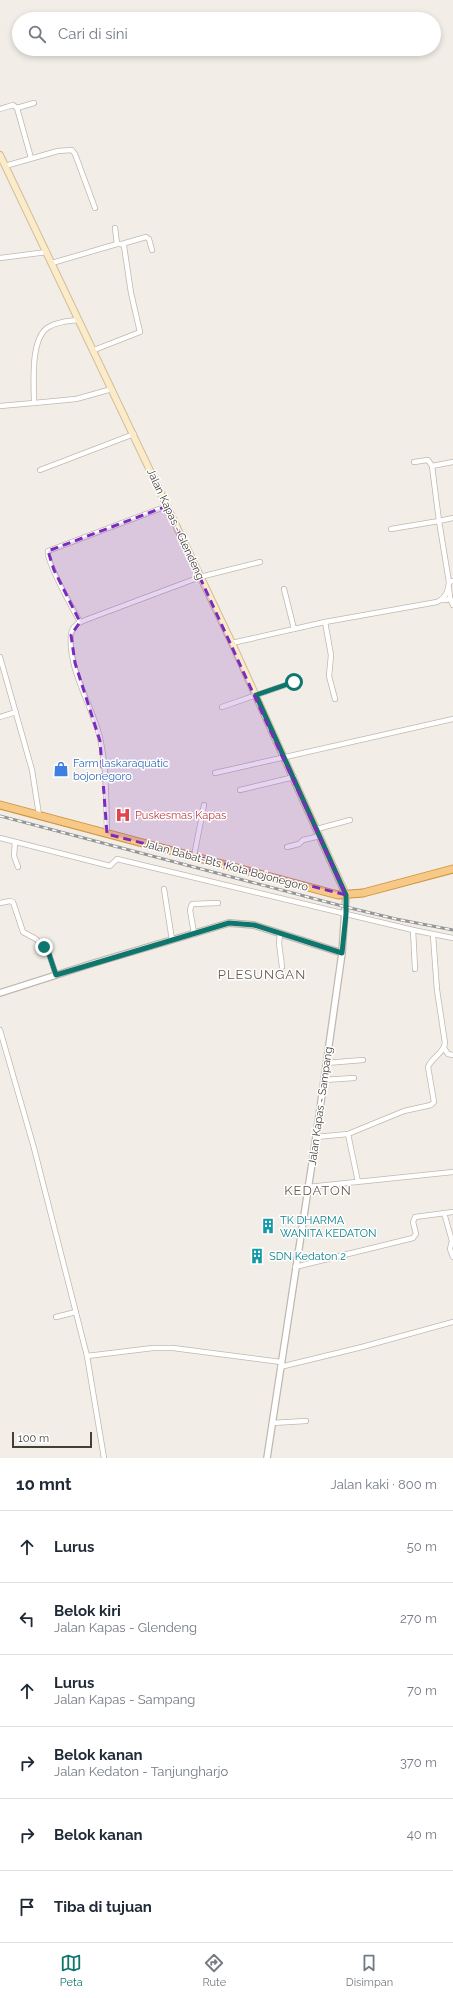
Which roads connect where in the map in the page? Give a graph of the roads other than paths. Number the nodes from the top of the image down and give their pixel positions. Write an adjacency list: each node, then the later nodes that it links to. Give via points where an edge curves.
1 (34, 102): 2 (street)
2 (17, 108): 3 (street, via 13,105); 5 (street)
3 (0, 109)
4 (0, 156): 6 (main road, Jalan Kapas - Glendeng)
5 (31, 158): 6 (street); 7 (street, via 73,151)
6 (5, 166): 11 (main road, Jalan Kapas - Glendeng)
7 (94, 208)
8 (115, 228): 9 (street)
9 (119, 244): 10 (street, via 146,237 150,240); 13 (street); 15 (street, via 125,251 140,332)
10 (152, 250)
11 (47, 252): 12 (street); 13 (main road, Jalan Kapas - Glendeng)
12 (0, 258)
13 (52, 263): 14 (main road, Jalan Kapas - Glendeng)
14 (79, 320): 15 (main road, Jalan Kapas - Glendeng); 17 (street, via 57,324 42,334 35,358)
15 (94, 350): 16 (main road, Jalan Kapas - Glendeng)
16 (112, 389): 17 (street, via 76,399); 19 (main road, Jalan Kapas - Glendeng)
17 (34, 403): 18 (street)
18 (0, 406)
19 (134, 434): 23 (street); 24 (main road, Jalan Kapas - Glendeng)
20 (414, 462): 22 (street, via 428,460)
21 (453, 462): 22 (street)
22 (432, 466): 26 (street)
23 (40, 470)
24 (167, 506): 29 (main road, Jalan Kapas - Glendeng); 35 (street, via 48,551 48,557)
25 (453, 518): 26 (street)
26 (439, 521): 27 (street); 30 (street)
27 (391, 529)
28 (260, 562): 29 (street)
29 (200, 577): 35 (street); 38 (main road, Jalan Kapas - Glendeng)
30 (450, 584): 32 (street); 33 (street, via 447,594)
31 (284, 589): 37 (street)
32 (450, 598): 33 (street); 34 (street)
33 (441, 600): 36 (street)
34 (453, 605)
35 (80, 622): 56 (street, via 72,630 72,646 82,689 100,741 106,794)
36 (325, 622): 37 (street); 42 (street, via 331,655 329,676)
37 (294, 629): 38 (street)
38 (232, 643): 41 (main road, Jalan Kapas - Glendeng)
39 (0, 657): 44 (street)
40 (294, 682): 41 (street)
41 (256, 695): 43 (street); 47 (main road, Jalan Kapas - Glendeng)
42 (335, 699)
43 (222, 707)
44 (16, 712): 45 (street); 53 (street, via 35,782)
45 (0, 717)
46 (453, 719): 47 (street)
47 (285, 758): 48 (street); 49 (main road, Jalan Kapas - Glendeng)
48 (215, 773)
49 (294, 777): 50 (street); 55 (main road, Jalan Kapas - Glendeng)
50 (240, 790)
51 (0, 805): 53 (highway, Jalan Babat-Bts. Kota Bojonegoro)
52 (204, 805): 61 (street)
53 (39, 815): 56 (highway, Jalan Babat-Bts. Kota Bojonegoro)
54 (350, 820): 55 (street)
55 (317, 829): 57 (main road, Jalan Kapas - Glendeng)
56 (107, 834): 61 (highway, Jalan Babat-Bts. Kota Bojonegoro)
57 (320, 836): 60 (street); 65 (main road, Jalan Kapas - Glendeng)
58 (0, 838): 59 (street)
59 (15, 842): 62 (street, via 14,856); 68 (street, via 110,866 117,859)
60 (287, 847)
61 (194, 856): 65 (highway, Jalan Babat-Bts. Kota Bojonegoro, via 330,893)
62 (18, 867)
63 (453, 869): 65 (highway, Jalan Babat-Bts. Kota Bojonegoro, via 363,893)
64 (164, 889): 74 (street)
65 (346, 895): 68 (street, Jalan Kapas - Sampang)
66 (0, 903): 78 (street, via 13,902 23,932 36,939 48,951)
67 (218, 903): 70 (street, via 192,904 190,910)
68 (346, 914): 69 (street); 75 (street, Jalan Kapas - Sampang)
69 (412, 930): 72 (street); 77 (street)
70 (194, 933): 71 (street, via 229,923 243,923); 74 (street)
71 (280, 934): 75 (street); 76 (street)
72 (433, 935): 73 (street); 81 (street)
73 (453, 938)
74 (172, 940): 78 (street)
75 (342, 953): 84 (street, Jalan Kapas - Sampang)
76 (282, 967)
77 (415, 969)
78 (56, 975): 79 (street)
79 (0, 993)
80 (0, 1030): 96 (street, via 34,1148)
81 (444, 1048): 82 (street, via 448,1054); 87 (street, via 432,1059 428,1067 429,1082 434,1096 433,1104 404,1111)
82 (453, 1055)
83 (363, 1060): 84 (street)
84 (326, 1063): 86 (street, Jalan Kapas - Sampang)
85 (354, 1078): 86 (street)
86 (324, 1080): 88 (street, Jalan Kapas - Sampang)
87 (348, 1134): 88 (street); 90 (street)
88 (316, 1137): 91 (street, Jalan Kapas - Sampang)
89 (453, 1172): 90 (street)
90 (358, 1182): 91 (street)
91 (308, 1187): 95 (street, Jalan Kapas - Sampang)
92 (453, 1212): 93 (street)
93 (444, 1213): 94 (street, via 452,1241 450,1249); 95 (street, via 415,1217 413,1222 416,1234 413,1238)
94 (453, 1257)
95 (295, 1267): 100 (street, Jalan Kapas - Sampang)
96 (76, 1312): 97 (street); 99 (street)
97 (56, 1317)
98 (453, 1322): 100 (street, via 369,1346)
99 (87, 1356): 100 (street, via 173,1348); 103 (street)
100 (280, 1364): 102 (street, Jalan Kapas - Sampang)
101 (306, 1421): 102 (street)
102 (272, 1423): 104 (street, Jalan Kapas - Sampang)
103 (104, 1458)
104 (267, 1458)

